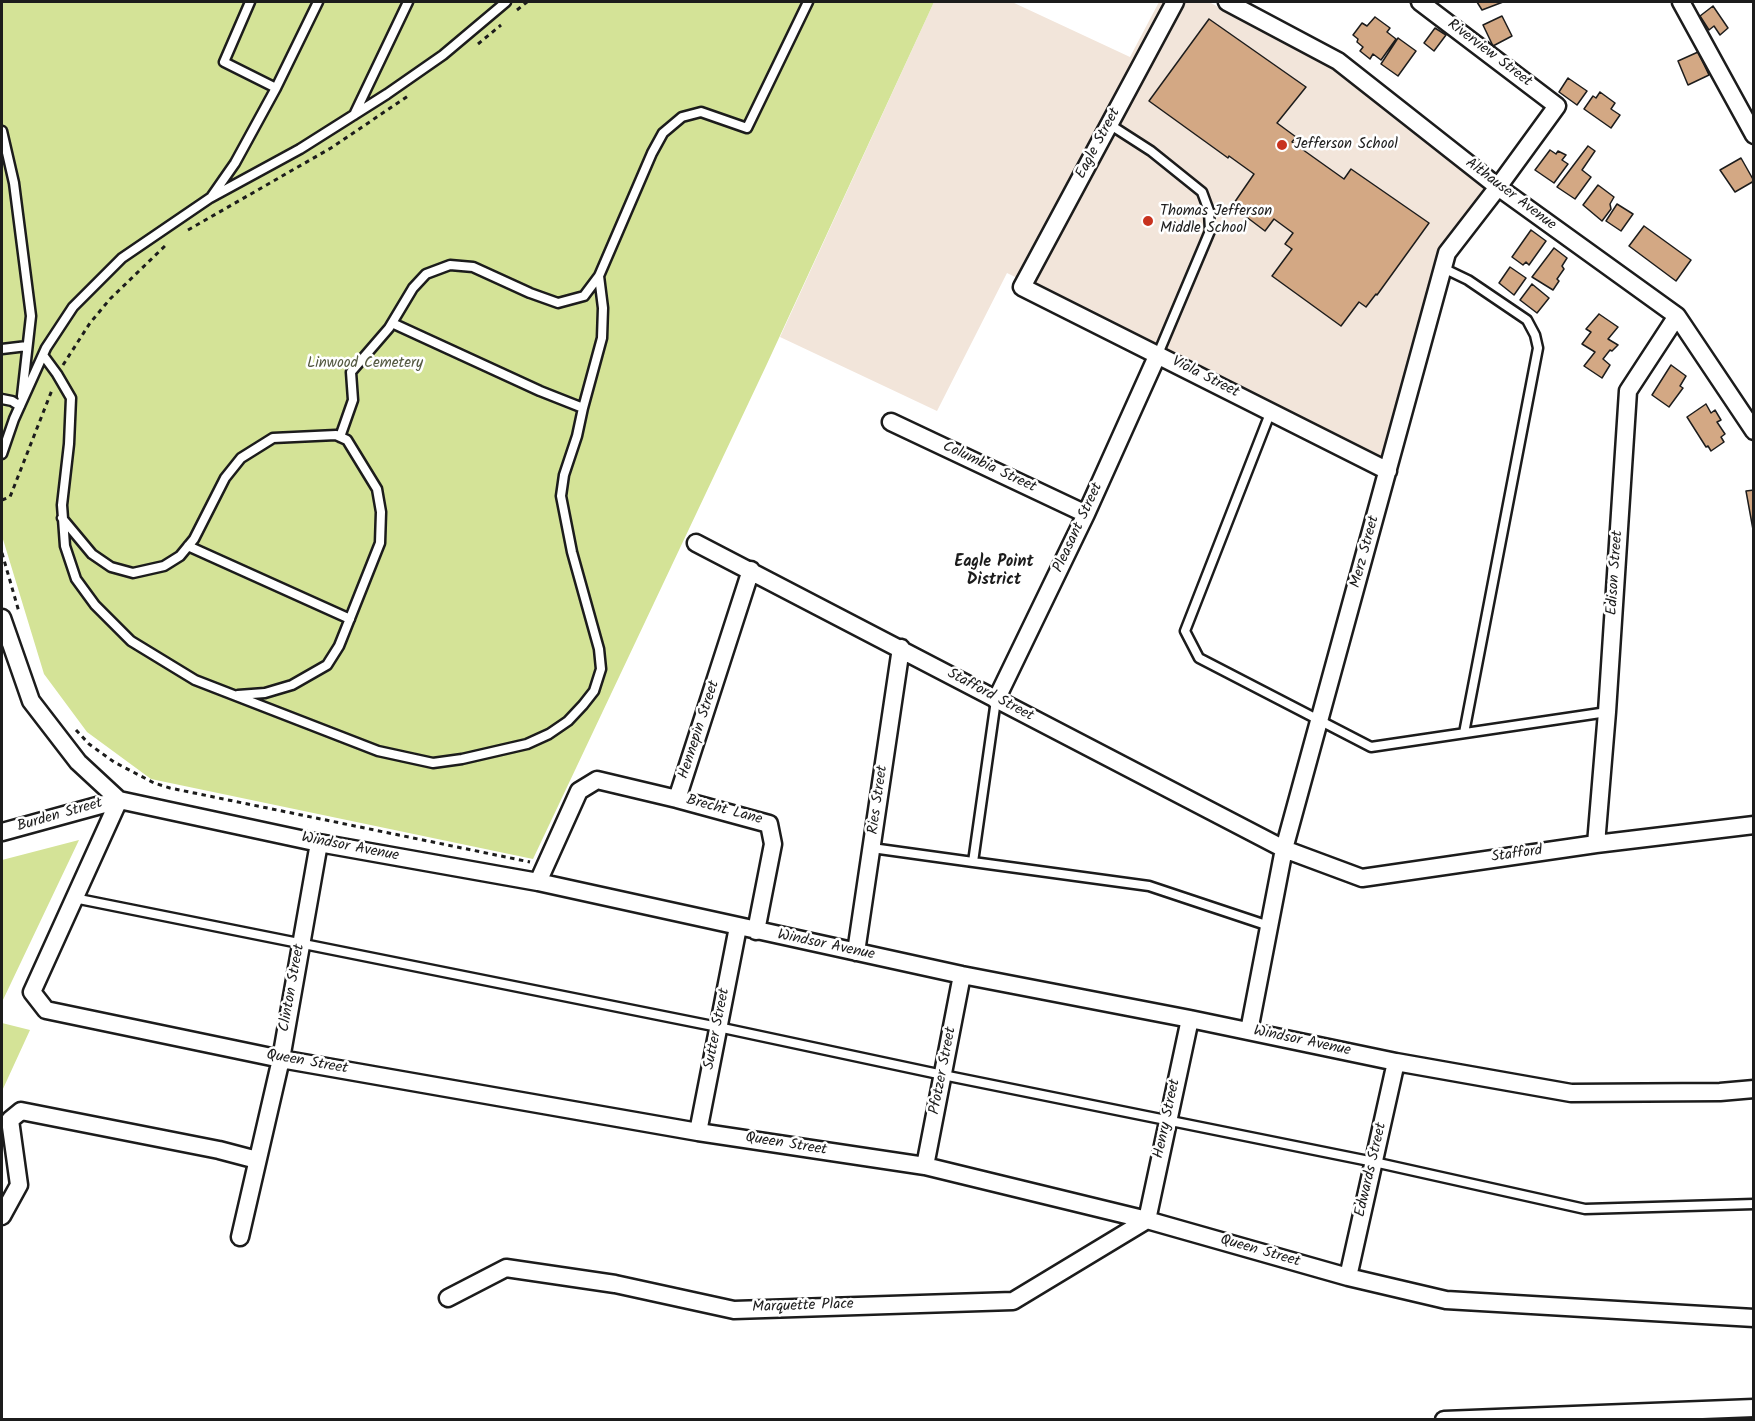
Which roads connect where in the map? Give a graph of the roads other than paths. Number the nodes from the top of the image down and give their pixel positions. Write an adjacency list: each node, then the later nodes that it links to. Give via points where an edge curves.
1 (250, 2): 10 (lane, via 224,62)
2 (318, 2): 10 (lane)
3 (408, 2): 12 (lane)
4 (506, 2): 12 (lane, via 443,55)
5 (808, 2): 19 (lane, via 747,128 701,112 682,117 663,133)
6 (1175, 2): 13 (street, Eagle Street)
7 (1227, 2): 16 (street, Althauser Avenue, via 1338,61)
8 (1420, 2): 11 (street, Riverview Street)
9 (1681, 2): 15 (street)
10 (276, 88): 17 (lane, via 236,163)
11 (1557, 106): 16 (street, Merz Street)
12 (353, 115): 17 (lane)
13 (1109, 124): 20 (street, Eagle Street); 25 (lane, via 1202,192 1209,211 1210,231)
14 (2, 131): 23 (lane, via 25,262 31,316)
15 (1754, 135)
16 (1498, 188): 18 (street, Merz Street, via 1447,253); 21 (street, Althauser Avenue)
17 (210, 198): 26 (lane, via 122,258 73,307)
18 (1443, 268): 35 (street, Merz Street); 48 (lane, via 1527,320 1538,348)
19 (599, 276): 22 (lane, via 584,296 558,303 472,267 450,265 426,274); 29 (lane, via 602,338)
20 (1022, 287): 25 (street, Viola Street)
21 (1677, 316): 32 (street, Althauser Avenue); 46 (street, Edison Street, via 1628,392)
22 (392, 323): 29 (lane); 33 (lane, via 351,372 353,400)
23 (27, 345): 24 (lane); 28 (lane)
24 (2, 349)
25 (1158, 354): 30 (street, Viola Street); 36 (street, Pleasant Street)
26 (43, 355): 28 (lane); 37 (lane, via 71,398)
27 (2, 399): 28 (lane)
28 (21, 405): 34 (lane)
29 (583, 408): 44 (lane, via 561,496 601,669 594,691 568,720 527,744 433,763 378,751)
30 (1271, 411): 35 (street, Viola Street); 47 (lane, via 1185,631 1199,658)
31 (891, 422): 36 (street, Columbia Street)
32 (1754, 431)
33 (340, 437): 39 (lane, via 273,438 241,458 225,478); 42 (lane, via 347,440 373,481 381,512 380,543)
34 (2, 454)
35 (1389, 471): 47 (street, Merz Street)
36 (1086, 514): 45 (street, Pleasant Street)
37 (62, 518): 39 (lane, via 92,554 111,567 133,573 164,566); 44 (lane, via 64,546 76,579 94,605 131,641 195,680)
38 (696, 543): 40 (street, Stafford Street)
39 (188, 546): 42 (lane)
40 (751, 570): 43 (street, Stafford Street); 49 (street, Hennepin Street)
41 (2, 618): 50 (street, via 31,701 78,762)
42 (350, 619): 44 (lane, via 327,665 292,685 265,693)
43 (901, 648): 45 (street, Stafford Street); 55 (street, Ries Street)
44 (232, 695)
45 (996, 700): 56 (street, Stafford Street); 57 (lane)
46 (1607, 712): 48 (lane); 54 (street, Edison Street)
47 (1319, 722): 48 (lane, via 1371,747); 56 (street, Merz Street)
48 (1464, 733)
49 (677, 798): 58 (street, Hennepin Street, via 597,780 579,791); 62 (street, Brecht Lane, via 769,824 773,844)
50 (119, 800): 52 (street, Burden Street); 53 (street, Windsor Avenue); 59 (street, Queen Street)
51 (1754, 825): 54 (street, Stafford)
52 (2, 832)
53 (319, 843): 58 (street, Windsor Avenue); 63 (street, Clinton Street)
54 (1596, 844): 56 (street, Stafford, via 1362,878)
55 (872, 848): 57 (lane); 64 (street, Ries Street)
56 (1284, 849): 60 (street, Merz Street)
57 (973, 862): 60 (lane, via 1149,886)
58 (538, 882): 61 (street, Windsor Avenue)
59 (74, 898): 63 (lane); 69 (street, Queen Street, via 32,992 46,1010)
60 (1269, 926): 68 (street, Merz Street)
61 (738, 927): 62 (street, Windsor Avenue); 67 (street, Sutter Street)
62 (756, 931): 64 (street, Windsor Avenue)
63 (301, 943): 67 (lane); 69 (street, Clinton Street)
64 (856, 952): 65 (street, Windsor Avenue)
65 (962, 975): 66 (street, Windsor Avenue); 71 (street, Pfotzer Street)
66 (1190, 1018): 68 (street, Windsor Avenue); 73 (street, Henry Street)
67 (718, 1027): 71 (lane); 74 (street, Sutter Street)
68 (1249, 1031): 70 (street, Windsor Avenue)
69 (281, 1059): 74 (street, Queen Street); 75 (street, Clinton Street)
70 (1396, 1062): 72 (street, Windsor Avenue, via 1571,1093); 76 (street, Edwards Street)
71 (943, 1075): 73 (lane); 77 (street, Pfotzer Street)
72 (1754, 1089)
73 (1168, 1121): 76 (lane); 80 (street, Henry Street)
74 (698, 1132): 77 (street, Queen Street)
75 (257, 1160): 79 (street, via 21,1111 10,1120 19,1185); 81 (street, Clinton Street)
76 (1374, 1162): 78 (lane, via 1585,1209); 82 (street, Edwards Street)
77 (925, 1166): 80 (street, Queen Street)
78 (1754, 1204)
79 (2, 1216)
80 (1147, 1220): 82 (street, Queen Street); 83 (street, Marquette Place, via 1013,1301 734,1310 615,1284 506,1268)
81 (240, 1237)
82 (1348, 1277): 84 (street, Queen Street, via 1446,1300)
83 (448, 1298)
84 (1754, 1318)
85 (1754, 1408): 86 (street)
86 (1444, 1419)

